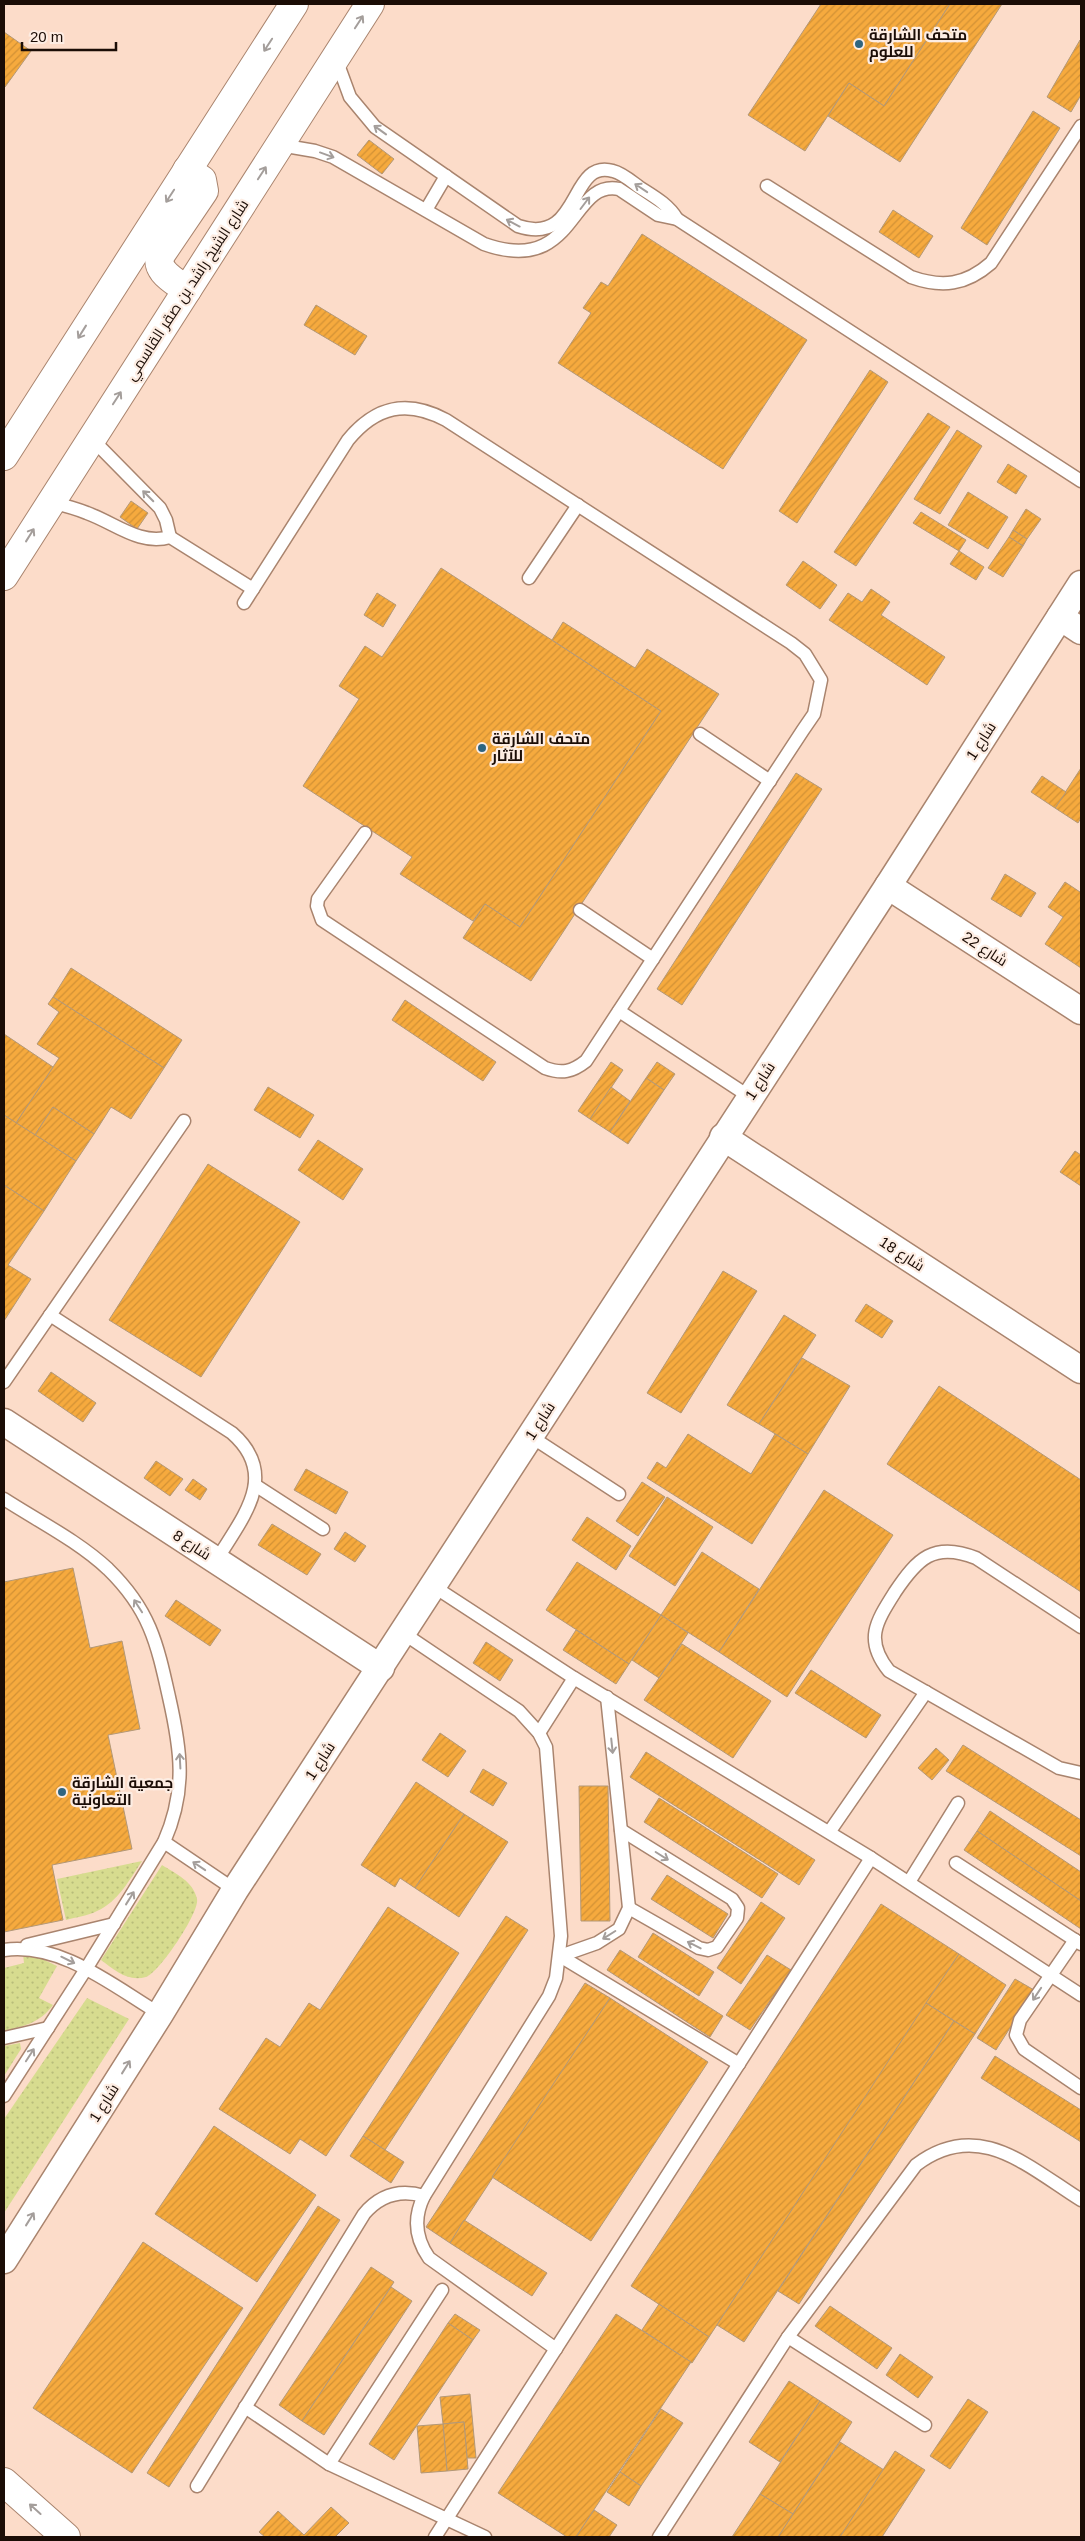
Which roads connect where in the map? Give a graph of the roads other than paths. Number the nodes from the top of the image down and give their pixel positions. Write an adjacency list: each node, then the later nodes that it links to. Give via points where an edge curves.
1 (294, 4): 6 (main road, one-way to 6)
2 (370, 4): 3 (main road, شارع الشيخ راشد بن صقر القاسمي, one-way to 2)
3 (336, 58): 5 (main road, شارع الشيخ راشد بن صقر القاسمي); 7 (lane, one-way to 3, via 366,118 350,97)
4 (1081, 126): 8 (lane, via 991,263 962,282 927,283 911,276)
5 (280, 145): 9 (lane, one-way to 9, via 333,157); 11 (main road, شارع الشيخ راشد بن صقر القاسمي, one-way to 5)
6 (187, 170): 11 (main road, via 202,180 204,191 162,252 159,262 161,269); 13 (main road, one-way to 13)
7 (446, 176): 9 (lane); 10 (lane, one-way to 7, via 667,206 622,175 605,170 591,174 585,180 560,220 551,228 528,230 508,220)
8 (768, 186)
9 (426, 210): 10 (lane, one-way to 10, via 484,244 510,251 524,251 551,242 562,234 590,197 603,188 619,189 658,215)
10 (677, 219): 14 (lane)
11 (187, 290): 12 (main road, شارع الشيخ راشد بن صقر القاسمي, one-way to 11)
12 (91, 438): 15 (main road, شارع الشيخ راشد بن صقر القاسمي); 17 (lane, one-way to 12, via 160,508)
13 (4, 456)
14 (1081, 481)
15 (50, 502): 17 (lane, via 88,513 141,538); 18 (main road, شارع الشيخ راشد بن صقر القاسمي, one-way to 15)
16 (578, 505): 19 (lane); 21 (lane, via 430,411 393,408 360,425 348,440); 25 (lane, via 791,643 814,666 821,680 814,714)
17 (170, 537): 21 (lane)
18 (4, 576)
19 (529, 578)
20 (1081, 584): 23 (street, شارع 1)
21 (254, 588): 22 (lane)
22 (244, 603)
23 (1071, 624): 27 (street, شارع 1)
24 (700, 734): 25 (lane)
25 (770, 780): 29 (lane)
26 (365, 833): 30 (lane, via 318,899 318,914 328,925 545,1068 556,1072 567,1072 586,1061)
27 (888, 886): 31 (street, شارع 22); 32 (street, شارع 1)
28 (580, 910): 29 (lane)
29 (653, 959): 30 (lane)
30 (619, 1011): 32 (lane)
31 (1081, 1011)
32 (750, 1097): 34 (street, شارع 1)
33 (184, 1121): 35 (lane)
34 (723, 1138): 36 (street, شارع 18); 39 (street, شارع 1)
35 (50, 1315): 37 (lane); 40 (lane, via 232,1433 241,1441 253,1462)
36 (1081, 1370)
37 (4, 1382)
38 (4, 1422): 44 (street, شارع 8)
39 (530, 1436): 41 (lane); 45 (street, شارع 1)
40 (255, 1485): 43 (lane); 44 (lane, via 249,1506)
41 (619, 1494)
42 (4, 1499): 57 (lane, one-way to 42, via 174,1820 179,1794 179,1743 157,1643 148,1623 107,1568)
43 (323, 1529)
44 (216, 1561): 48 (street, شارع 8)
45 (433, 1586): 47 (street, شارع 1); 49 (lane)
46 (1081, 1626): 50 (lane, via 963,1552 949,1551 928,1556 911,1568 874,1631 880,1660 889,1671)
47 (403, 1633): 48 (street, شارع 1); 52 (lane, via 519,1711)
48 (380, 1668): 61 (street, شارع 1)
49 (574, 1678): 51 (lane); 52 (lane)
50 (926, 1692): 53 (lane, via 1059,1768); 56 (lane)
51 (607, 1697): 55 (lane, one-way to 55); 56 (lane)
52 (539, 1733): 67 (lane, via 546,1748 549,1773)
53 (1081, 1773)
54 (958, 1803): 60 (lane)
55 (621, 1830): 62 (lane); 62 (lane, one-way to 62, via 732,1899 738,1908 737,1918 717,1947 708,1950 699,1948)
56 (830, 1832): 58 (lane)
57 (164, 1842): 61 (lane, one-way to 57); 63 (lane, one-way to 57)
58 (871, 1858): 60 (lane); 74 (lane)
59 (956, 1863): 64 (lane)
60 (909, 1882): 69 (lane)
61 (234, 1890): 71 (street, شارع 1)
62 (630, 1908): 67 (lane, one-way to 67, via 619,1928 597,1943)
63 (114, 1924): 65 (lane); 68 (lane)
64 (1078, 1942): 69 (lane)
65 (17, 1948): 66 (lane); 68 (lane, one-way to 68, via 46,1952)
66 (4, 1950)
67 (560, 1956): 74 (lane); 77 (lane, via 549,1996)
68 (86, 1969): 71 (lane); 72 (lane)
69 (1050, 1974): 70 (lane); 75 (lane, one-way to 75, via 1020,2020 1016,2035 1024,2049)
70 (1081, 1995)
71 (160, 2014): 79 (street, شارع 1, one-way to 71)
72 (48, 2028): 73 (lane); 76 (lane, one-way to 72)
73 (4, 2038)
74 (739, 2064): 82 (lane)
75 (1081, 2088)
76 (4, 2096)
77 (424, 2196): 82 (lane, via 418,2208 417,2235 429,2258); 83 (lane, via 413,2193 390,2195 368,2210)
78 (1081, 2200): 81 (lane, via 992,2148 960,2145 929,2155 905,2177)
79 (4, 2260)
80 (442, 2290): 85 (lane)
81 (788, 2337): 84 (lane); 92 (lane)
82 (556, 2348): 88 (lane)
83 (245, 2407): 85 (lane); 87 (lane)
84 (925, 2425)
85 (329, 2464): 88 (lane)
86 (4, 2481): 89 (main road, one-way to 86)
87 (197, 2486)
88 (446, 2519): 90 (lane); 91 (lane)
89 (66, 2537)
90 (435, 2537)
91 (485, 2537)
92 (659, 2537)

